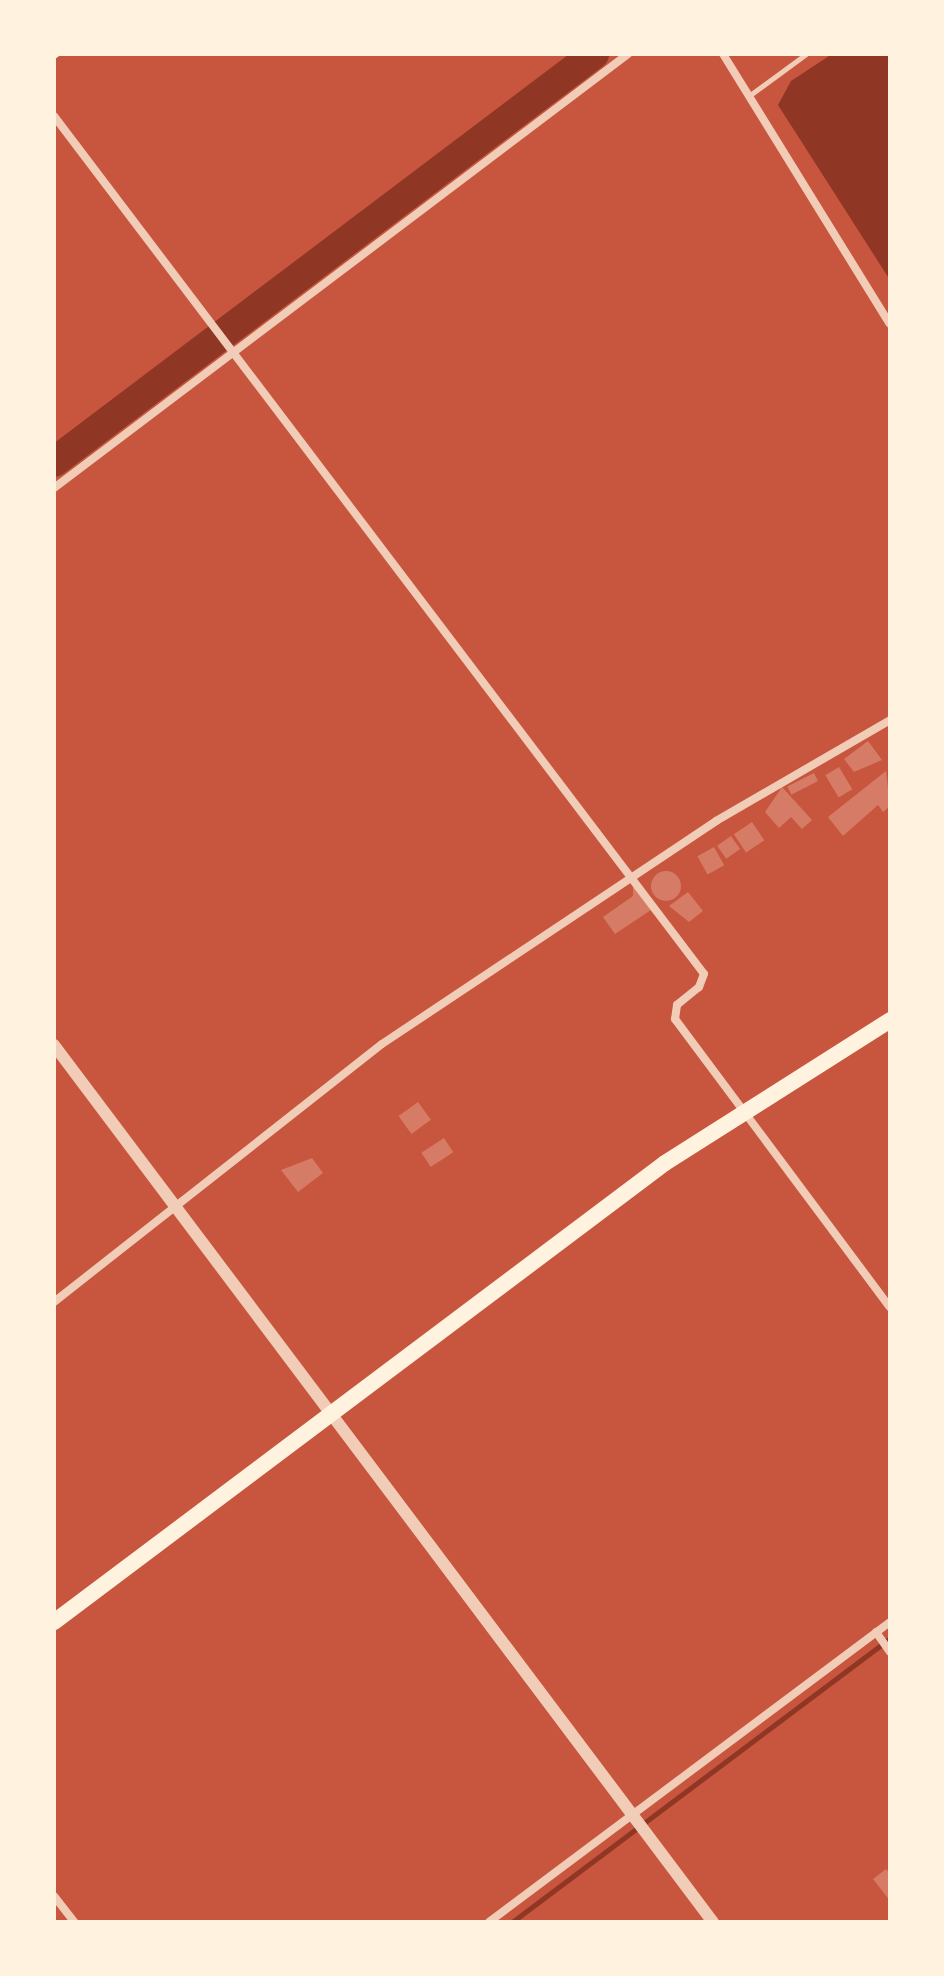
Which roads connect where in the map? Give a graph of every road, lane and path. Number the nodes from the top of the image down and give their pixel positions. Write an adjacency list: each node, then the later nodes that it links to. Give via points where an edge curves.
1 (628, 54): 7 (street)
2 (723, 54): 4 (street)
3 (806, 54): 4 (lane)
4 (750, 95): 6 (street)
5 (54, 116): 7 (street)
6 (890, 324)
7 (235, 353): 8 (street); 10 (street)
8 (54, 488)
9 (890, 720): 10 (street)
10 (630, 876): 13 (street, via 704,974 699,987 677,1005 675,1019); 14 (street, via 382,1044)
11 (890, 1020): 13 (main road)
12 (54, 1045): 14 (street)
13 (744, 1110): 16 (street); 17 (main road)
14 (176, 1206): 15 (street); 17 (street)
15 (54, 1302)
16 (890, 1307)
17 (334, 1413): 18 (main road); 22 (street)
18 (54, 1622)
19 (890, 1622): 20 (street)
20 (878, 1636): 21 (street); 22 (street)
21 (890, 1652)
22 (634, 1818): 25 (street); 26 (street)
23 (54, 1896): 24 (street)
24 (74, 1922)
25 (489, 1922)
26 (713, 1922)

